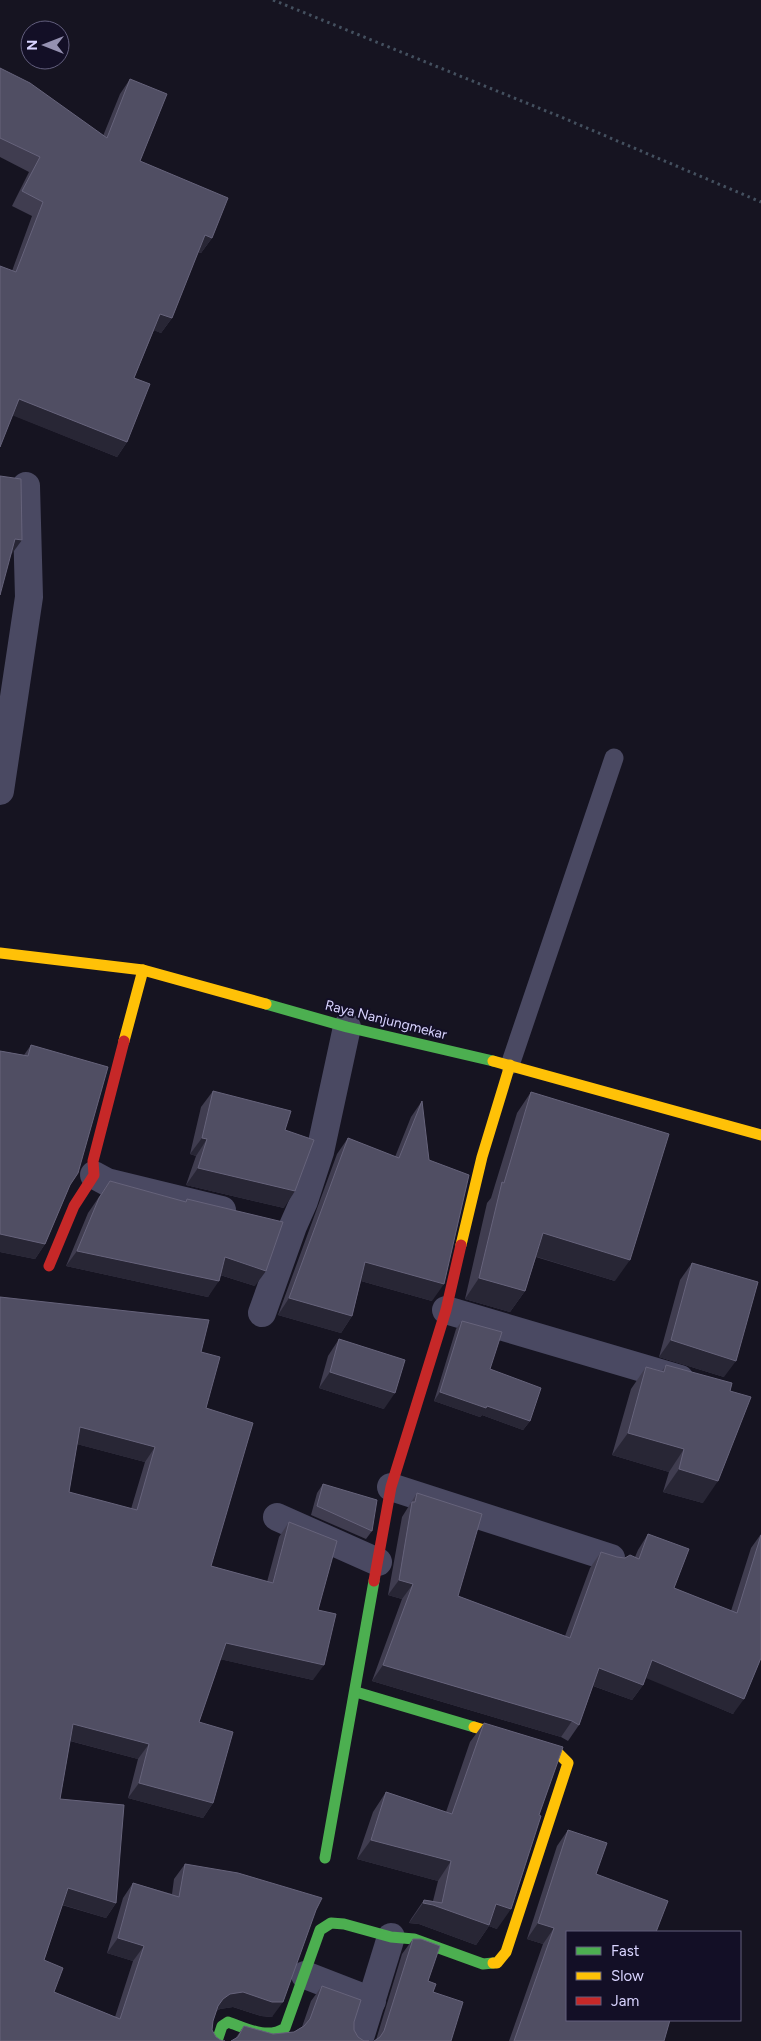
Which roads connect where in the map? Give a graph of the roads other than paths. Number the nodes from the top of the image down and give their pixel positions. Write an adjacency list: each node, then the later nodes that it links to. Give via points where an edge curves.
1 (26, 486): 3 (street, via 29,597)
2 (614, 758): 7 (lane)
3 (0, 791)
4 (0, 953): 5 (street, Raya Nanjungmekar)
5 (143, 970): 6 (street, Raya Nanjungmekar); 9 (street, via 93,1161)
6 (347, 1027): 7 (street, Raya Nanjungmekar); 10 (street, via 320,1152)
7 (510, 1065): 8 (street, Raya Nanjungmekar); 12 (street, via 482,1157)
8 (761, 1135)
9 (94, 1175): 10 (street, via 107,1182); 11 (street, via 74,1206)
10 (293, 1226): 13 (street)
11 (49, 1266)
12 (446, 1310): 14 (street); 15 (street)
13 (262, 1313)
14 (707, 1387)
15 (392, 1487): 17 (street); 18 (street)
16 (277, 1517): 18 (street)
17 (611, 1558)
18 (378, 1562): 19 (street)
19 (356, 1692): 20 (street); 21 (street, via 557,1752 568,1763 506,1952 496,1963 483,1964 414,1939)
20 (325, 1858)
21 (392, 1937): 22 (street, via 344,1924 331,1924 320,1930); 23 (street)
22 (305, 1975): 23 (street); 24 (street, via 285,2028 280,2033 270,2035 228,2022 222,2026)
23 (372, 2001): 25 (street)
24 (217, 2041)
25 (359, 2041)

